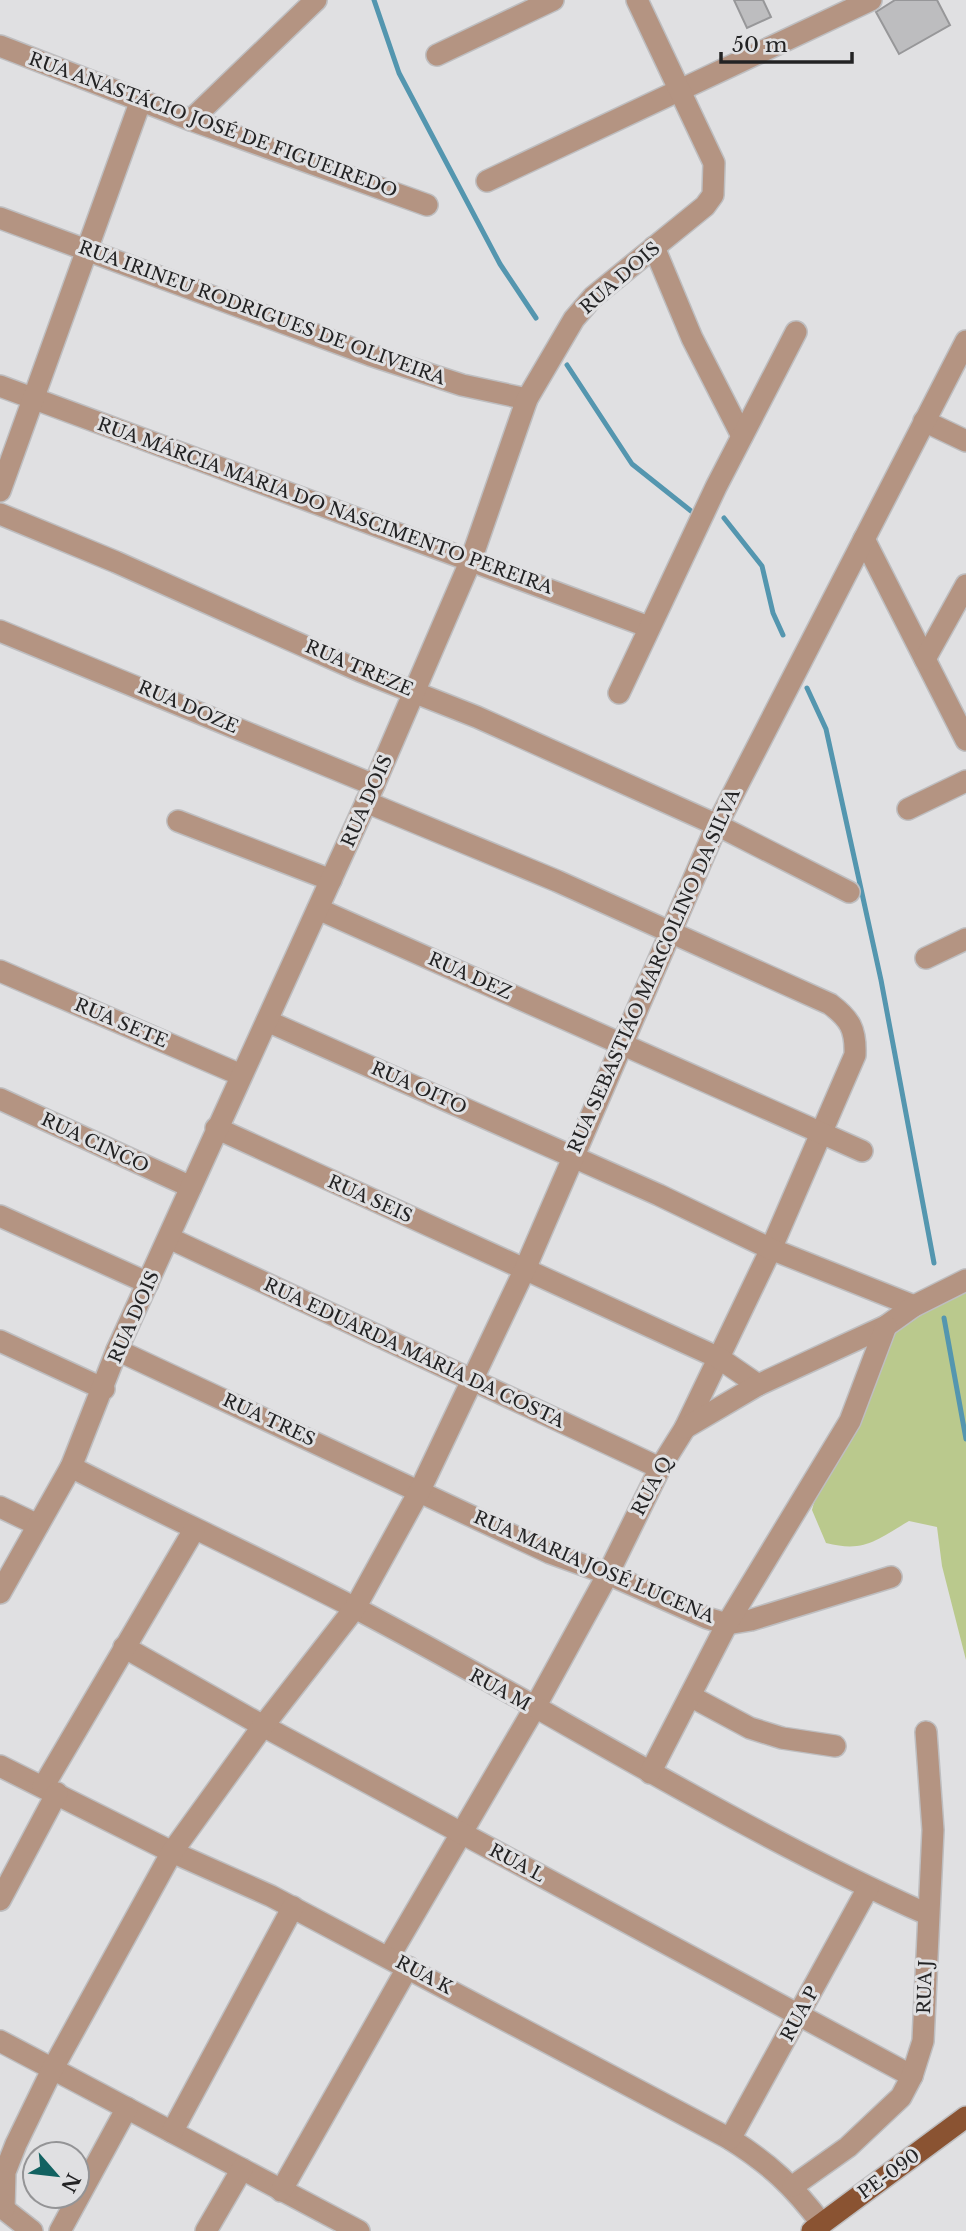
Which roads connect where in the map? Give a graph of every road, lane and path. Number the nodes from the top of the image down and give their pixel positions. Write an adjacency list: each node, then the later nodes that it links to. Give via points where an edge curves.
1 (315, 0): 9 (street)
2 (553, 0): 6 (street)
3 (637, 0): 7 (street)
4 (871, 0): 7 (street)
5 (0, 46): 8 (street, RUA ANASTÁCIO JOSÉ DE FIGUEIREDO)
6 (437, 55)
7 (678, 91): 10 (street); 13 (street, RUA DOIS, via 714,163 716,178 705,206)
8 (141, 100): 9 (street, RUA ANASTÁCIO JOSÉ DE FIGUEIREDO); 14 (street)
9 (191, 121): 11 (street, RUA ANASTÁCIO JOSÉ DE FIGUEIREDO)
10 (487, 181)
11 (427, 205)
12 (0, 218): 14 (street, RUA IRINEU RODRIGUES DE OLIVEIRA)
13 (654, 247): 19 (street, RUA DOIS, via 593,297); 21 (street, via 692,338)
14 (88, 250): 18 (street); 19 (street, RUA IRINEU RODRIGUES DE OLIVEIRA, via 370,355 462,385)
15 (796, 332): 21 (street)
16 (966, 341): 20 (street, RUA SEBASTIÃO MARCOLINO DA SILVA)
17 (0, 386): 18 (street, RUA MÁRCIA MARIA DO NASCIMENTO PEREIRA)
18 (33, 397): 23 (street); 26 (street, RUA MÁRCIA MARIA DO NASCIMENTO PEREIRA)
19 (527, 399): 26 (street, RUA DOIS)
20 (924, 421): 22 (street); 25 (street, RUA SEBASTIÃO MARCOLINO DA SILVA)
21 (742, 436): 28 (street)
22 (966, 441)
23 (0, 491)
24 (0, 514): 31 (street, RUA TREZE)
25 (864, 539): 30 (street); 38 (street, RUA SEBASTIÃO MARCOLINO DA SILVA)
26 (471, 559): 28 (street, RUA MÁRCIA MARIA DO NASCIMENTO PEREIRA); 31 (street, RUA DOIS)
27 (966, 585): 30 (street)
28 (649, 627): 32 (street)
29 (0, 631): 35 (street, RUA DOZE)
30 (925, 659): 33 (street)
31 (415, 691): 35 (street, RUA DOIS); 38 (street, RUA TREZE)
32 (619, 692)
33 (966, 740)
34 (966, 781): 36 (street)
35 (370, 794): 39 (street, RUA DOIS); 42 (street, RUA DOZE)
36 (908, 809)
37 (178, 821): 39 (street)
38 (717, 825): 40 (street, RUA TREZE); 42 (street, RUA SEBASTIÃO MARCOLINO DA SILVA)
39 (331, 880): 41 (street, RUA DOIS)
40 (849, 892)
41 (318, 909): 47 (street, RUA DOIS); 48 (street, RUA DEZ)
42 (668, 934): 46 (street, RUA DOZE); 48 (street, RUA SEBASTIÃO MARCOLINO DA SILVA)
43 (966, 939): 44 (street)
44 (926, 957)
45 (0, 971): 49 (street, RUA SETE)
46 (830, 1004): 52 (street, RUA Q, via 848,1017 856,1034 855,1055)
47 (267, 1021): 49 (street, RUA DOIS); 54 (street, RUA OITO)
48 (623, 1043): 52 (street, RUA DEZ); 54 (street, RUA SEBASTIÃO MARCOLINO DA SILVA)
49 (241, 1075): 51 (street, RUA DOIS)
50 (0, 1099): 55 (street, RUA CINCO)
51 (216, 1128): 55 (street, RUA DOIS); 59 (street, RUA SEIS)
52 (821, 1132): 53 (street, RUA DEZ); 58 (street, RUA Q)
53 (862, 1151)
54 (572, 1156): 58 (street, RUA OITO); 59 (street, RUA SEBASTIÃO MARCOLINO DA SILVA)
55 (191, 1187): 57 (street, RUA DOIS)
56 (0, 1216): 61 (street)
57 (169, 1238): 61 (street, RUA DOIS); 67 (street, RUA EDUARDA MARIA DA COSTA)
58 (771, 1249): 62 (street, RUA OITO); 66 (street, RUA Q)
59 (525, 1269): 66 (street, RUA SEIS); 67 (street, RUA SEBASTIÃO MARCOLINO DA SILVA)
60 (966, 1280): 62 (street)
61 (148, 1283): 65 (street, RUA DOIS)
62 (914, 1306): 63 (street)
63 (886, 1326): 68 (street); 81 (street, via 850,1421)
64 (0, 1341): 69 (street)
65 (117, 1350): 69 (street, RUA DOIS); 73 (street, RUA TRES)
66 (719, 1358): 68 (street, RUA SEIS); 70 (street, RUA Q)
67 (470, 1380): 72 (street, RUA EDUARDA MARIA DA COSTA); 73 (street, RUA SEBASTIÃO MARCOLINO DA SILVA)
68 (758, 1385): 70 (street)
69 (104, 1389): 71 (street, RUA DOIS)
70 (685, 1429): 72 (street, RUA Q)
71 (71, 1467): 75 (street, RUA DOIS); 76 (street, RUA M)
72 (660, 1468): 77 (street, RUA Q)
73 (420, 1490): 77 (street, RUA MARIA JOSÉ LUCENA, via 550,1553); 80 (street, RUA SEBASTIÃO MARCOLINO DA SILVA)
74 (0, 1507): 75 (street)
75 (38, 1525): 79 (street, RUA DOIS)
76 (194, 1530): 80 (street, RUA M); 82 (street)
77 (608, 1574): 81 (street, RUA MARIA JOSÉ LUCENA); 84 (street, RUA Q)
78 (891, 1577): 81 (street, RUA MARIA JOSÉ LUCENA)
79 (0, 1593)
80 (355, 1608): 84 (street, RUA M); 85 (street, RUA SEBASTIÃO MARCOLINO DA SILVA)
81 (727, 1624): 83 (street)
82 (124, 1647): 85 (street, RUA L); 90 (street)
83 (690, 1696): 87 (street, via 750,1728); 89 (street)
84 (534, 1709): 89 (street, RUA M); 91 (street, RUA Q)
85 (263, 1726): 91 (street, RUA L); 92 (street, RUA SEBASTIÃO MARCOLINO DA SILVA)
86 (926, 1732): 96 (street, RUA J, via 933,1830)
87 (835, 1746)
88 (0, 1766): 90 (street, RUA K)
89 (650, 1773): 93 (street, RUA M)
90 (50, 1790): 92 (street, RUA K); 94 (street)
91 (462, 1832): 97 (street, RUA Q); 98 (street, RUA L)
92 (173, 1852): 95 (street, RUA K); 100 (street, RUA SEBASTIÃO MARCOLINO DA SILVA)
93 (868, 1888): 96 (street, RUA M); 98 (street, RUA P)
94 (0, 1900)
95 (293, 1907): 97 (street, RUA K); 104 (street)
96 (927, 1914): 101 (street, RUA J, via 923,2041)
97 (398, 1962): 105 (street, RUA K); 108 (street, RUA Q)
98 (800, 2016): 101 (street, RUA L); 105 (street, RUA P)
99 (0, 2041): 100 (street)
100 (52, 2070): 102 (street); 109 (street, RUA SEBASTIÃO MARCOLINO DA SILVA, via 8,2163)
101 (912, 2076): 107 (street, RUA J, via 901,2097 848,2147)
102 (127, 2108): 104 (street); 112 (street)
103 (966, 2117): 110 (main road, PE-090 / PE-090)
104 (172, 2132): 106 (street)
105 (730, 2139): 107 (street, RUA K)
106 (242, 2169): 108 (street); 113 (street)
107 (793, 2186): 110 (street, RUA K)
108 (281, 2191): 114 (street)
109 (2, 2207): 111 (street)
110 (817, 2227)
111 (32, 2231)
112 (60, 2231)
113 (206, 2231)
114 (358, 2231)

